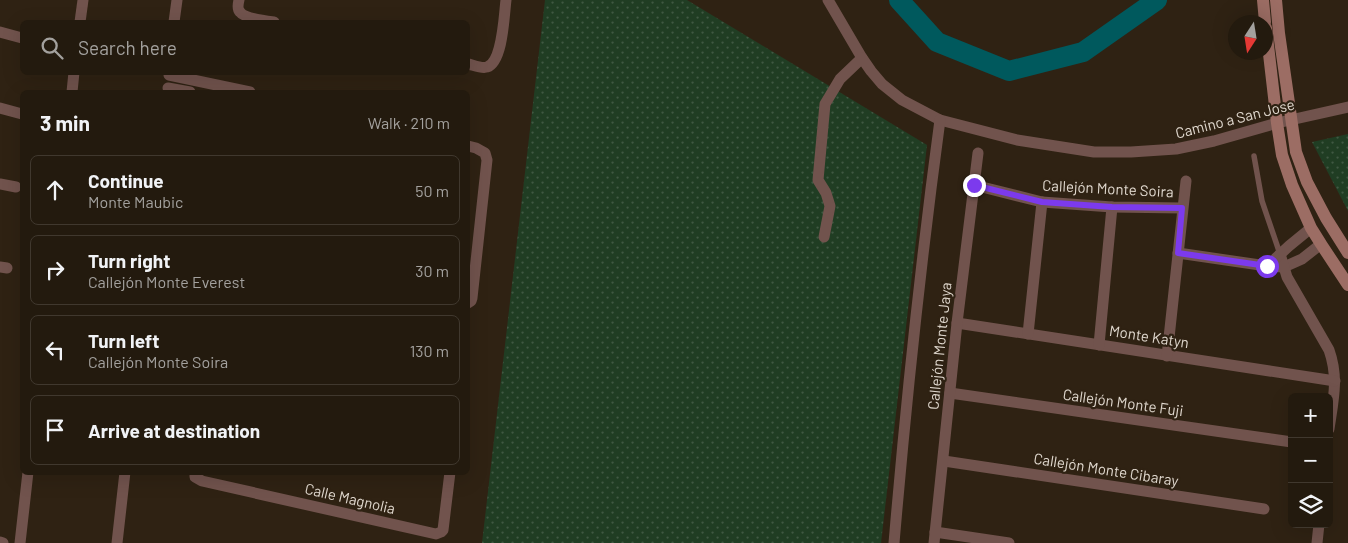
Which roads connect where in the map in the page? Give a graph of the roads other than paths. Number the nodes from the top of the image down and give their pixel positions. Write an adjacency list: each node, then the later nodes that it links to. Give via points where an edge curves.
1 (83, 0): 10 (street)
2 (177, 0): 11 (street)
3 (239, 0): 12 (street, via 240,13)
4 (506, 0): 18 (street, via 500,44 493,63 483,68)
5 (828, 0): 16 (street, Camino a San Jose)
6 (1263, 0): 8 (street)
7 (1276, 0): 9 (street)
8 (1266, 15)
9 (1272, 15)
10 (80, 20)
11 (174, 20)
12 (265, 20)
13 (0, 32): 14 (street)
14 (20, 37)
15 (1273, 46): 29 (street)
16 (862, 58): 28 (street, Camino a San Jose, via 882,84 902,100); 43 (street, via 840,79 826,104 818,180 830,206)
17 (1272, 60): 30 (street)
18 (470, 65)
19 (74, 75): 22 (street)
20 (169, 75): 23 (street)
21 (174, 75): 24 (street)
22 (72, 90)
23 (168, 90)
24 (241, 90)
25 (1348, 107): 29 (street, Camino a San Jose)
26 (0, 108): 27 (street)
27 (20, 113)
28 (940, 120): 30 (street, Camino a San Jose, via 1018,140 1094,152 1176,149); 70 (street, via 925,231)
29 (1292, 120): 30 (street, Camino a San Jose); 46 (street, via 1296,152 1307,182)
30 (1277, 123): 42 (street, via 1282,155)
31 (470, 146): 41 (street, via 485,152 487,160)
32 (978, 152): 36 (street, Callejón Monte Jaya)
33 (1254, 156): 47 (lane, via 1262,201)
34 (1186, 181): 40 (street)
35 (0, 184): 37 (street)
36 (974, 185): 38 (street, Callejón Monte Soira); 52 (street, Callejón Monte Jaya)
37 (16, 187)
38 (1042, 202): 39 (street, Callejón Monte Soira); 53 (street)
39 (1112, 207): 40 (street, Callejón Monte Soira); 54 (street)
40 (1182, 208): 45 (street)
41 (473, 225): 51 (street)
42 (1312, 228): 44 (street); 47 (street)
43 (824, 237)
44 (1321, 244): 49 (street, via 1302,259); 50 (street)
45 (1178, 253): 48 (street); 55 (street)
46 (1348, 253)
47 (1280, 254): 48 (street); 49 (street)
48 (1267, 266): 49 (street)
49 (1284, 267): 56 (street, via 1329,350 1334,362)
50 (1348, 285)
51 (470, 300)
52 (957, 323): 53 (street, Monte Katyn); 57 (street, Callejón Monte Jaya)
53 (1028, 334): 54 (street, Monte Katyn)
54 (1099, 345): 55 (street, Monte Katyn)
55 (1166, 356): 56 (street, Monte Katyn)
56 (1335, 381): 58 (street)
57 (950, 393): 59 (street, Callejón Monte Fuji); 60 (street, Callejón Monte Jaya)
58 (1333, 397)
59 (1288, 441)
60 (944, 461): 65 (street, Callejón Monte Cibaray); 67 (street, Callejón Monte Jaya)
61 (28, 475): 68 (street)
62 (125, 475): 69 (street)
63 (195, 475): 64 (street, Calle Magnolia, via 202,481 436,534 443,528)
64 (450, 475)
65 (1264, 509)
66 (1319, 528): 72 (street)
67 (935, 537): 71 (street)
68 (20, 543)
69 (117, 543)
70 (894, 543)
71 (1009, 543)
72 (1317, 543)

